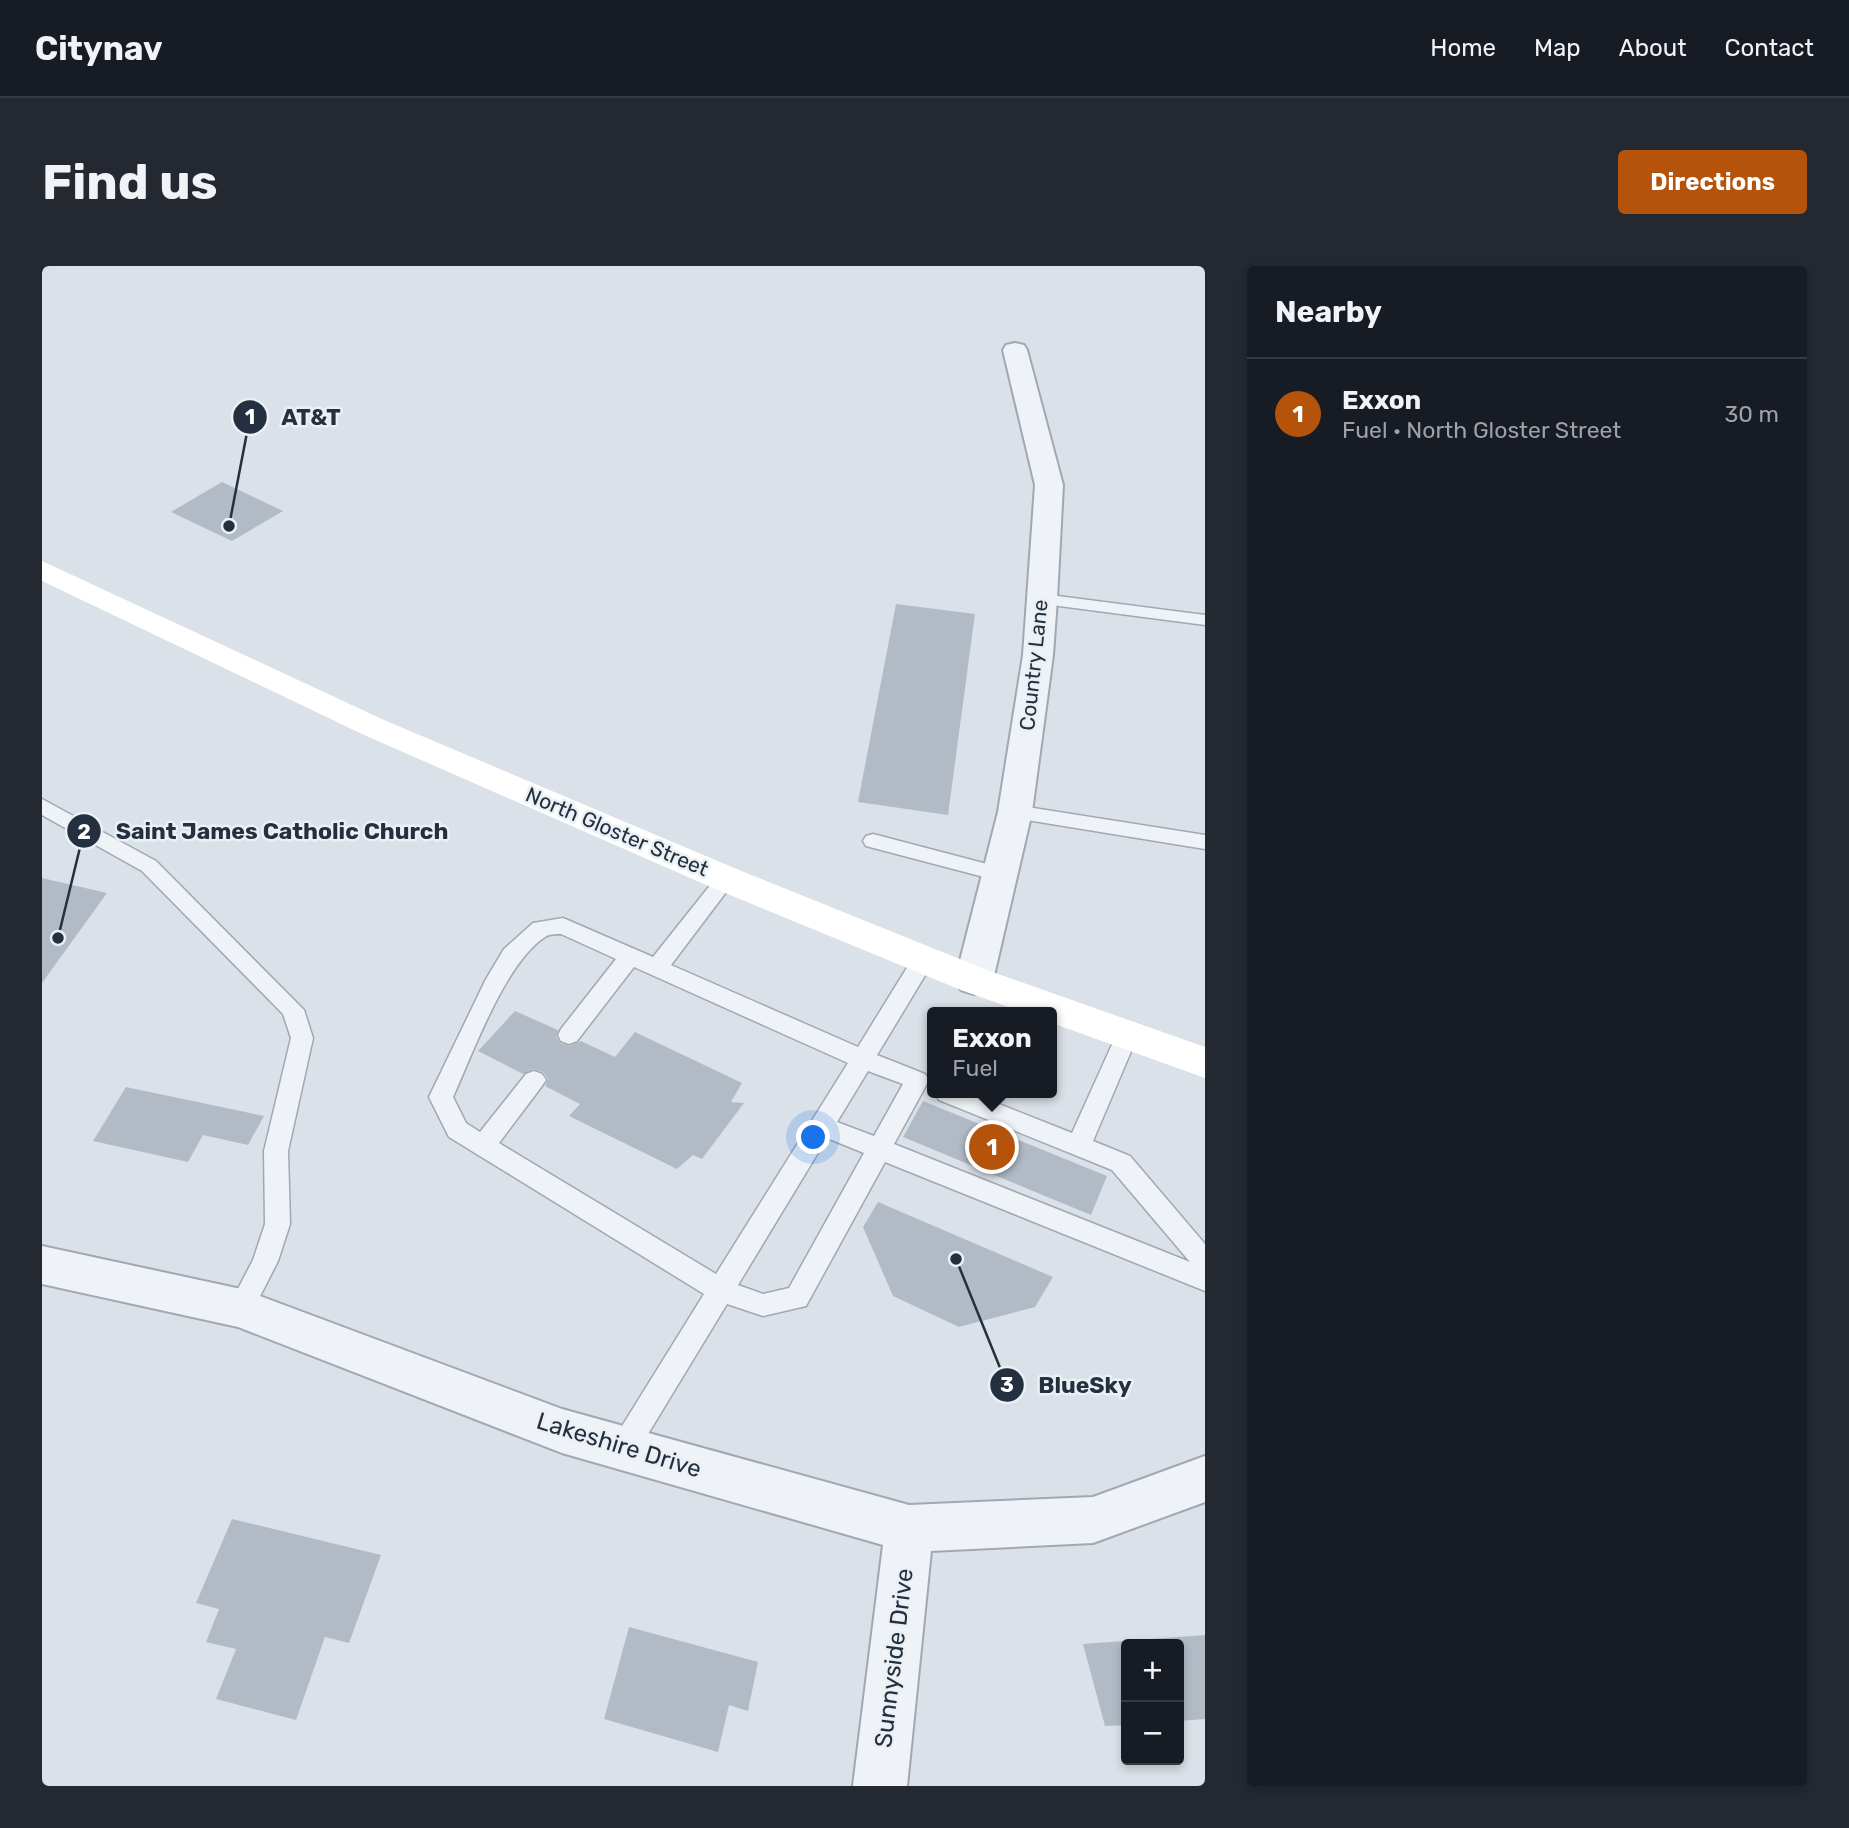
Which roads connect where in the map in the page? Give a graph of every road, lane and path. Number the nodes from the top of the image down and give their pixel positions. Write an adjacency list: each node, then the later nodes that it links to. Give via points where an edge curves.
1 (1015, 350): 3 (street, Country Lane, via 1049,485)
2 (42, 570): 10 (main road, North Gloster Street, via 373,727)
3 (1042, 599): 4 (lane); 6 (street, Country Lane)
4 (1205, 620)
5 (42, 806): 32 (lane, via 149,866 293,1010 302,1038 276,1151 279,1211 275,1238)
6 (1014, 812): 8 (lane); 9 (street, Country Lane)
7 (873, 841): 9 (lane)
8 (1205, 842)
9 (999, 874): 14 (street, Country Lane)
10 (726, 879): 12 (main road, North Gloster Street); 13 (lane)
11 (630, 956): 13 (lane); 17 (lane); 25 (lane, via 563,926 541,928 512,955 441,1097 457,1130)
12 (924, 959): 14 (main road, North Gloster Street); 19 (lane)
13 (657, 968): 19 (lane)
14 (974, 980): 15 (main road, North Gloster Street)
15 (1049, 1007)
16 (1057, 1010): 18 (main road, North Gloster Street)
17 (569, 1035)
18 (1127, 1035): 20 (main road, North Gloster Street); 26 (lane)
19 (862, 1059): 22 (lane); 24 (lane)
20 (1205, 1063)
21 (534, 1080): 25 (lane)
22 (925, 1084): 27 (lane)
23 (959, 1098): 26 (lane)
24 (822, 1126): 27 (lane); 31 (lane)
25 (483, 1146): 31 (lane)
26 (1079, 1146): 28 (lane, via 1121,1163)
27 (878, 1149): 30 (lane); 31 (lane, via 797,1298 763,1305)
28 (1205, 1262)
29 (42, 1265): 32 (street, Lakeshire Drive)
30 (1205, 1280)
31 (720, 1290): 33 (lane)
32 (241, 1308): 33 (street, Lakeshire Drive, via 562,1431)
33 (624, 1448): 35 (street, Lakeshire Drive)
34 (1205, 1479): 35 (street, Lakeshire Drive, via 1093,1520)
35 (909, 1529): 36 (street, Sunnyside Drive)
36 (880, 1786)

